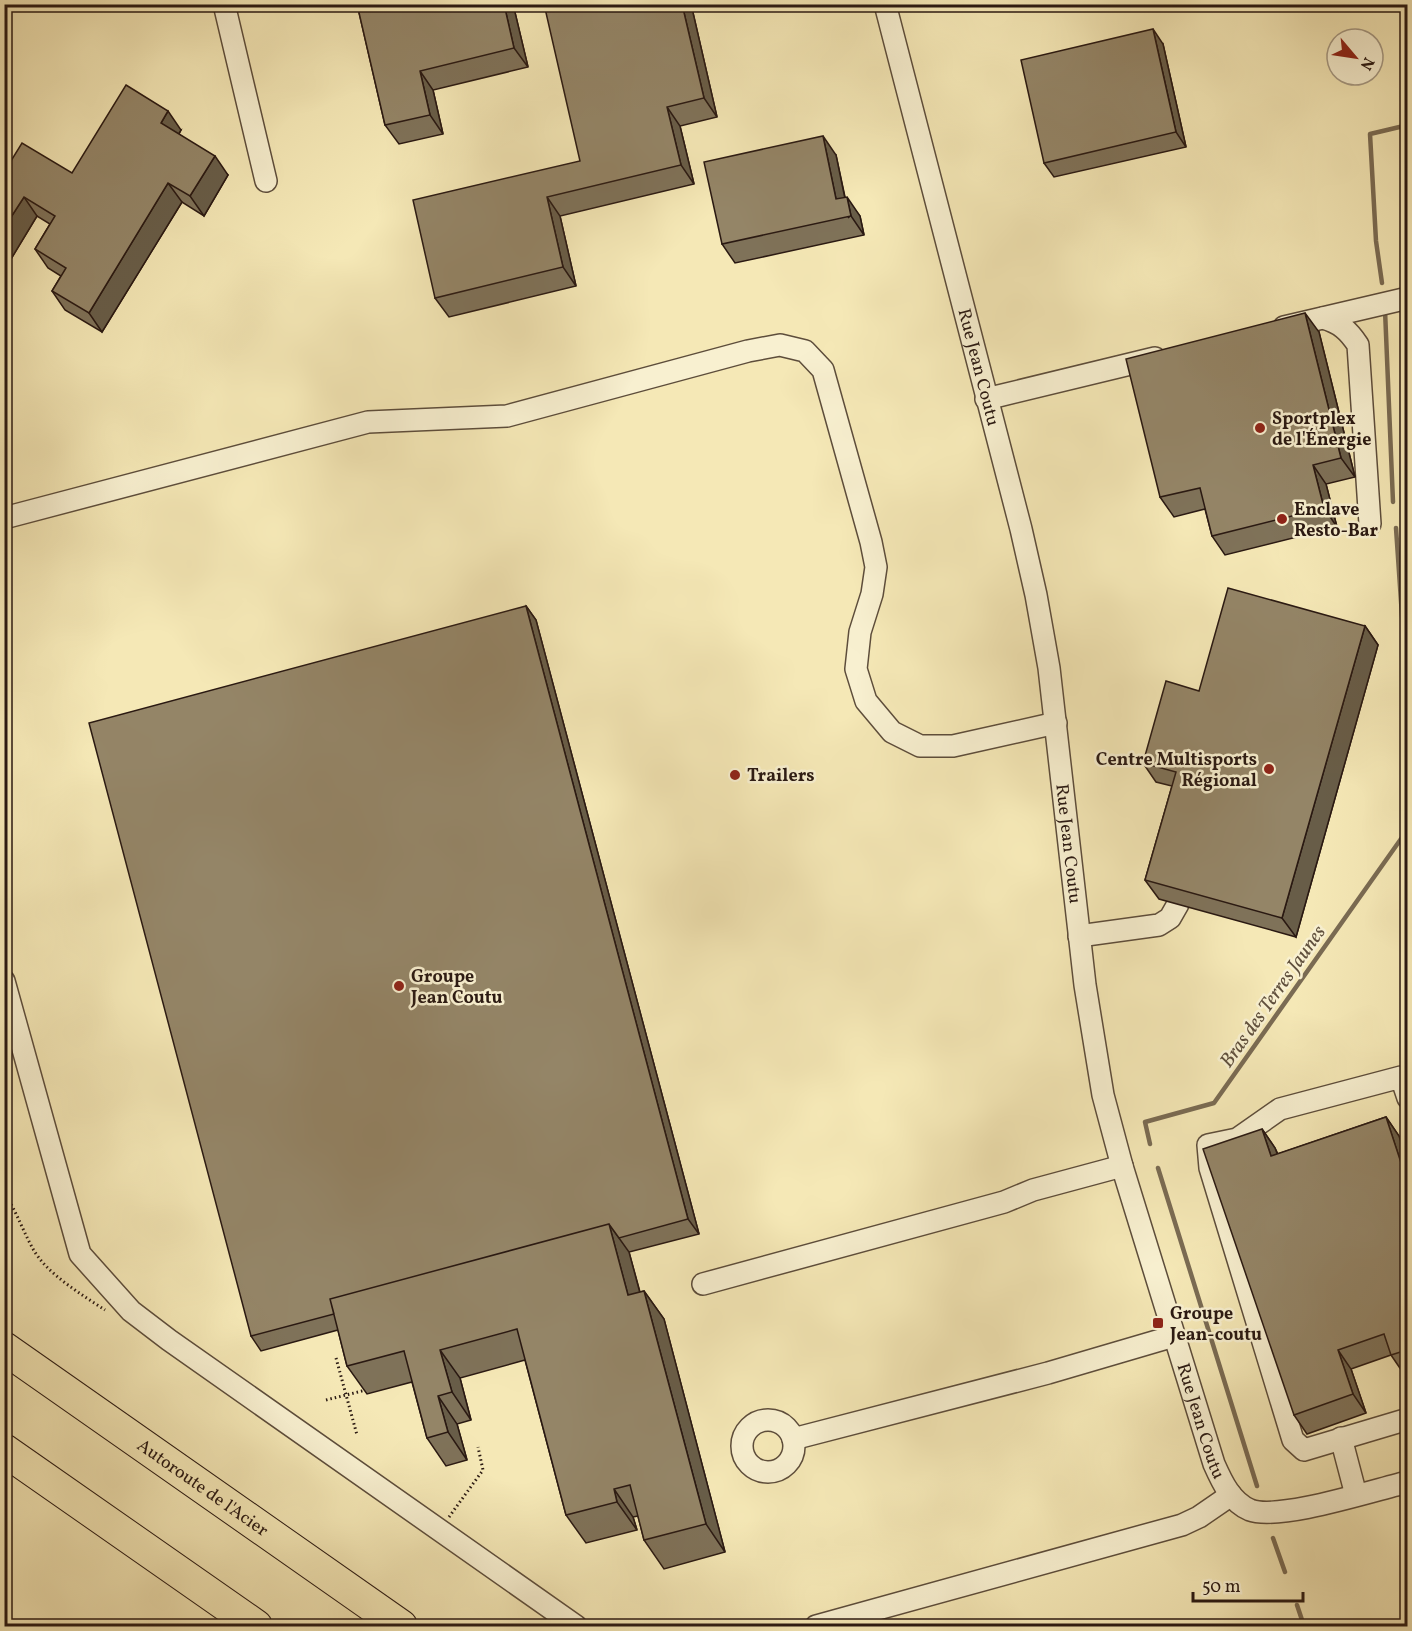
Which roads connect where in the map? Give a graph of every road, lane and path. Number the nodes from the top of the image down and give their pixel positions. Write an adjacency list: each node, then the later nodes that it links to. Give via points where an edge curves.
1 (224, 4): 3 (street)
2 (885, 4): 8 (street, Rue Jean Coutu)
3 (266, 182)
4 (1407, 298): 5 (street)
5 (1323, 318): 6 (street); 10 (street, via 1347,329 1358,345)
6 (1267, 331)
7 (1178, 352): 8 (street)
8 (986, 399): 11 (street, Rue Jean Coutu, via 1036,595)
9 (4, 518): 11 (street, via 368,422 507,416 780,345 805,351 823,370 871,542 876,567 860,632 856,669 866,702 892,732 920,746 953,746)
10 (1370, 524)
11 (1056, 723): 13 (street, Rue Jean Coutu)
12 (1178, 904): 13 (street, via 1170,918 1159,925)
13 (1079, 936): 16 (street, Rue Jean Coutu, via 1097,1064)
14 (4, 981): 34 (street, via 80,1254 107,1286 131,1311 170,1340)
15 (1407, 1098): 26 (street, via 1401,1077 1280,1109 1237,1139 1208,1145 1210,1168 1293,1440 1304,1450)
16 (1122, 1166): 17 (street); 18 (street, Rue Jean Coutu)
17 (704, 1284)
18 (1174, 1336): 27 (street); 30 (street, Rue Jean Coutu, via 1215,1464)
19 (4, 1347): 33 (highway, Autoroute de l'Acier)
20 (336, 1358): 22 (path)
21 (366, 1390): 22 (path)
22 (346, 1395): 23 (path); 25 (path)
23 (326, 1400)
24 (1407, 1419): 26 (street)
25 (357, 1435)
26 (1341, 1438): 31 (street)
27 (793, 1439)
28 (4, 1450): 32 (highway)
29 (1407, 1482): 31 (street, Rue Jean Coutu)
30 (1231, 1495): 31 (street, Rue Jean Coutu, via 1248,1509 1273,1513); 35 (street, via 1182,1525)
31 (1356, 1495)
32 (256, 1626)
33 (401, 1626)
34 (576, 1626)
35 (816, 1626)

